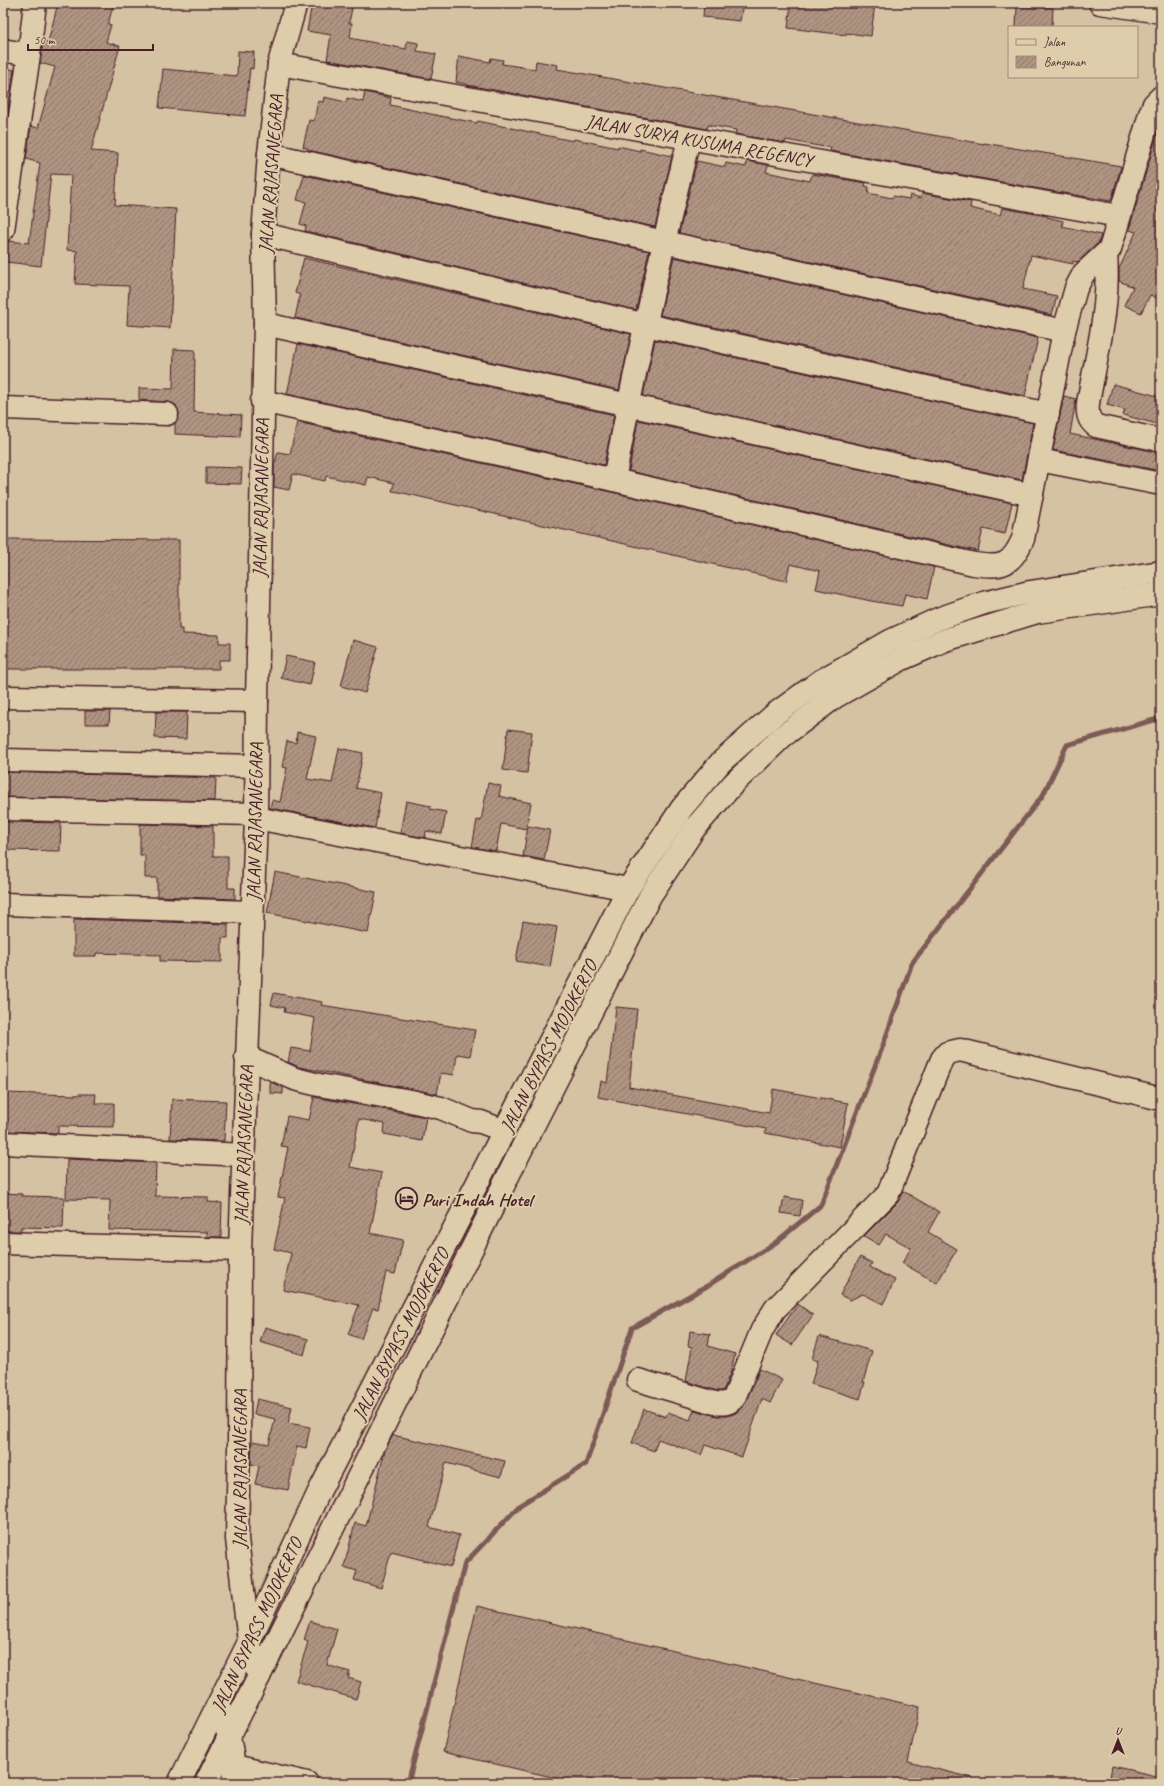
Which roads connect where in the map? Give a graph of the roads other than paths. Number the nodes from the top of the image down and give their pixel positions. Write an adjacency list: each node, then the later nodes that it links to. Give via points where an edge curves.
1 (35, 3): 7 (main road)
2 (296, 3): 8 (main road, JALAN RAJASANEGARA)
3 (1100, 3): 4 (main road)
4 (1137, 6): 5 (main road)
5 (1161, 12)
6 (3, 50): 7 (main road)
7 (29, 55): 13 (main road)
8 (279, 64): 10 (main road, JALAN SURYA KUSUMA REGENCY); 11 (main road, JALAN RAJASANEGARA)
9 (1161, 97): 12 (main road, via 1154,104 1150,114)
10 (689, 139): 12 (main road, JALAN SURYA KUSUMA REGENCY); 15 (main road)
11 (269, 154): 14 (main road, JALAN RAJASANEGARA); 15 (main road)
12 (1119, 216): 16 (main road, via 1112,243)
13 (3, 230)
14 (263, 234): 17 (main road, JALAN RAJASANEGARA); 18 (main road)
15 (664, 241): 18 (main road); 19 (main road)
16 (1106, 254): 19 (main road, via 1079,279); 25 (main road, via 1106,311 1088,403 1088,416 1090,422 1096,426)
17 (265, 324): 20 (main road, JALAN RAJASANEGARA); 21 (main road)
18 (646, 325): 21 (main road); 24 (main road)
19 (1064, 331): 24 (main road)
20 (262, 401): 27 (main road); 33 (main road, JALAN RAJASANEGARA)
21 (628, 404): 27 (main road); 29 (main road)
22 (3, 408): 23 (main road)
23 (167, 414)
24 (1048, 414): 26 (main road)
25 (1155, 439)
26 (1039, 460): 28 (main road); 29 (main road)
27 (614, 480): 29 (main road, via 988,566 1012,560 1019,549)
28 (1161, 484)
29 (1032, 495)
30 (1161, 572): 38 (main road, JALAN BYPASS MOJOKERTO, via 1030,592 984,603 938,619 890,641 822,680 775,714 721,762 682,808)
31 (1161, 594): 50 (main road, JALAN BYPASS MOJOKERTO, via 1037,612 944,640 902,659 835,697 783,736 733,784 694,829 650,896)
32 (3, 697): 33 (main road)
33 (257, 701): 35 (main road, JALAN RAJASANEGARA)
34 (3, 760): 35 (main road)
35 (256, 766): 37 (main road, JALAN RAJASANEGARA)
36 (3, 809): 37 (main road)
37 (256, 816): 38 (main road); 40 (main road, JALAN RAJASANEGARA)
38 (628, 889): 43 (main road, JALAN BYPASS MOJOKERTO)
39 (3, 904): 40 (main road)
40 (252, 912): 41 (main road, JALAN RAJASANEGARA)
41 (246, 1058): 43 (main road, via 295,1079 441,1108); 45 (main road, JALAN RAJASANEGARA)
42 (1161, 1099): 48 (main road, via 960,1050 947,1053 942,1059 888,1194 775,1309 762,1330 731,1402 715,1403)
43 (504, 1131): 49 (main road, JALAN BYPASS MOJOKERTO, via 319,1492)
44 (3, 1143): 45 (main road)
45 (244, 1155): 47 (main road, JALAN RAJASANEGARA)
46 (3, 1243): 47 (main road)
47 (240, 1250): 49 (main road, JALAN RAJASANEGARA, via 237,1539)
48 (638, 1380)
49 (249, 1642): 50 (main road, JALAN RAJASANEGARA); 51 (main road, JALAN BYPASS MOJOKERTO)
50 (259, 1677): 52 (main road, JALAN BYPASS MOJOKERTO)
51 (219, 1705): 52 (main road); 54 (main road, JALAN BYPASS MOJOKERTO)
52 (230, 1734): 53 (main road); 55 (main road, JALAN BYPASS MOJOKERTO)
53 (234, 1774): 56 (main road)
54 (179, 1783)
55 (206, 1783)
56 (307, 1783)

